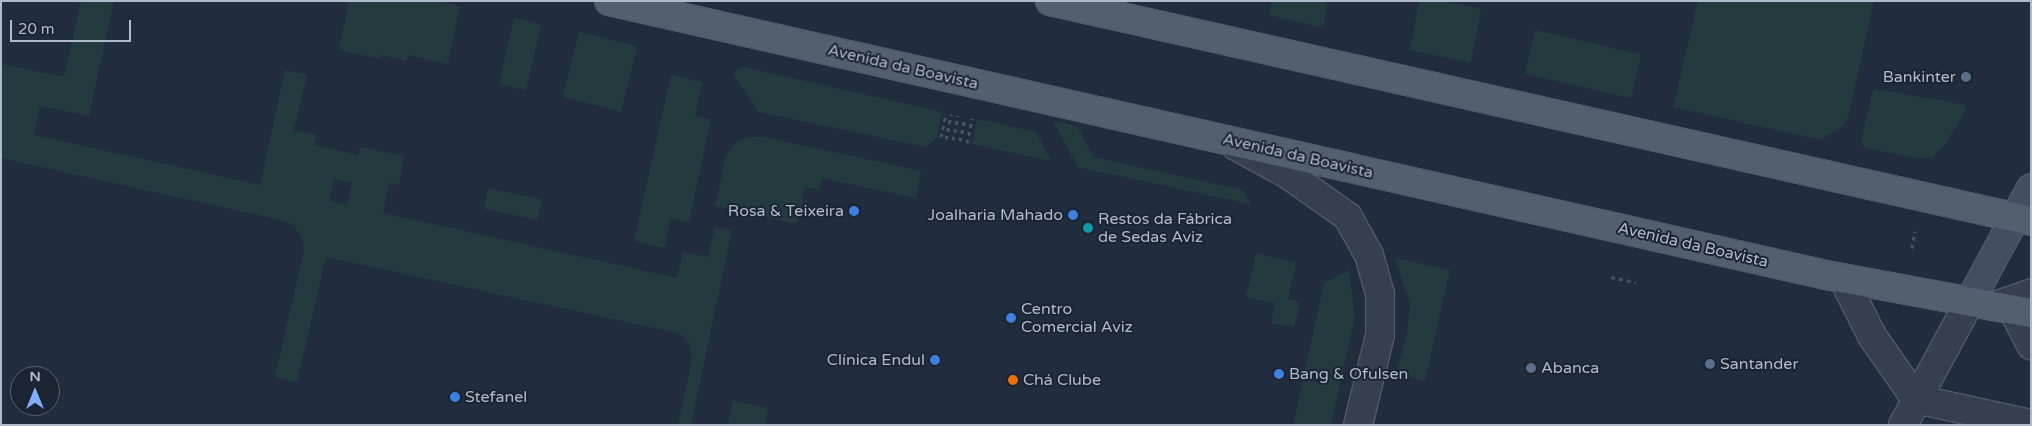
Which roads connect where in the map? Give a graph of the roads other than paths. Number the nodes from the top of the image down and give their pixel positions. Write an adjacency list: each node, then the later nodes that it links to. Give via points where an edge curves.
1 (609, 1): 3 (main road, Avenida da Boavista)
2 (1050, 1): 5 (main road)
3 (1224, 139): 6 (main road, Avenida da Boavista); 12 (street, via 1288,175 1348,218 1369,255 1380,294 1380,335)
4 (2031, 188): 5 (main road)
5 (2023, 219): 8 (main road)
6 (1843, 278): 8 (main road, Avenida da Boavista); 10 (street, via 1872,336)
7 (2031, 289): 8 (lane, Avenida da Boavista)
8 (2000, 307): 9 (street); 10 (street)
9 (2031, 345)
10 (1916, 399): 11 (street); 13 (street)
11 (2031, 424)
12 (1358, 425)
13 (1903, 425)

